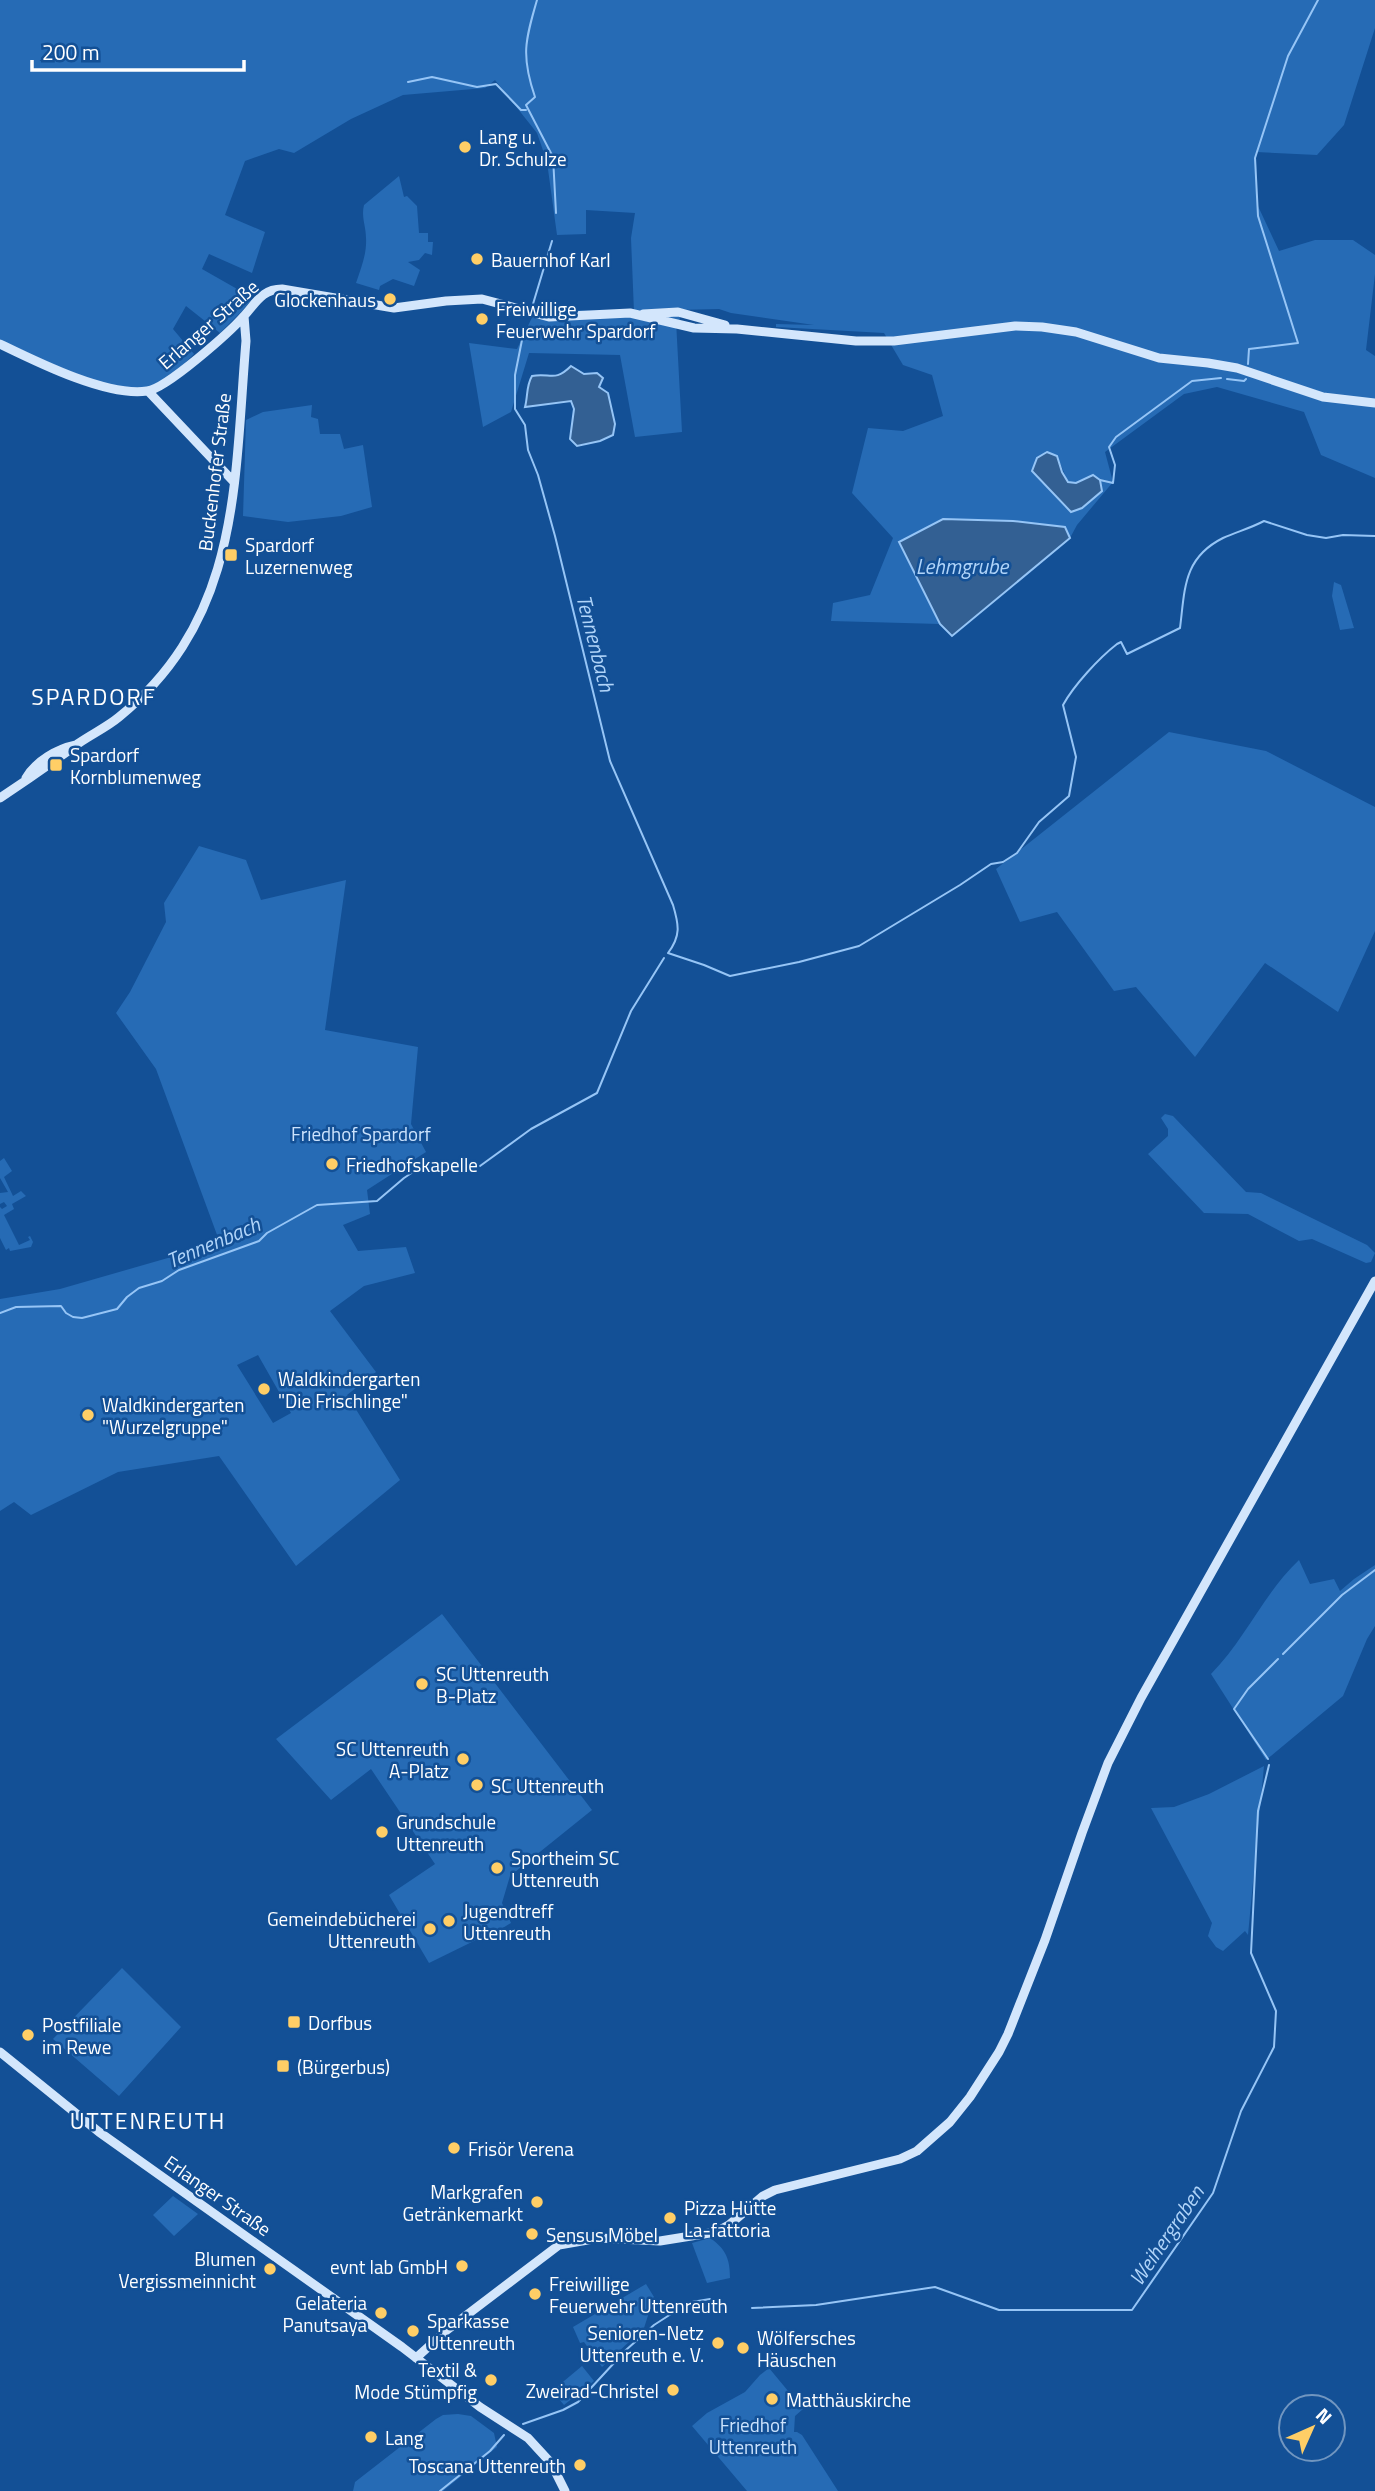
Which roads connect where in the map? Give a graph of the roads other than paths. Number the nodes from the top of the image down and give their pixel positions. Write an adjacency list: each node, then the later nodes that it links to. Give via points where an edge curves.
1 (689, 314): 2 (main road); 4 (main road); 5 (main road); 6 (main road)
2 (642, 315): 3 (main road, Erlanger Straße, via 549,317 482,299 394,308 276,289 260,296); 4 (main road)
3 (244, 316): 8 (main road, Erlanger Straße, via 175,377); 10 (main road, Buckenhofer Straße)
4 (678, 325): 5 (main road)
5 (694, 328): 6 (main road)
6 (737, 329): 9 (main road, via 821,339 894,341 1042,327 1076,332 1159,358 1226,366 1317,396)
7 (0, 344): 8 (main road, Erlanger Straße, via 119,391)
8 (148, 391): 10 (main road)
9 (1375, 402)
10 (234, 482): 11 (main road, Buckenhofer Straße, via 221,560 207,603 173,660 119,717)
11 (0, 798)
12 (1375, 1281): 14 (main road, via 1141,1698 1096,1794 1008,2034 950,2122 917,2151 900,2159 775,2190 716,2232 660,2241 599,2238 559,2245 447,2330)
13 (0, 2052): 14 (main road, Erlanger Straße, via 99,2132)
14 (418, 2359): 15 (main road, Erlanger Straße, via 536,2445)
15 (565, 2491)

